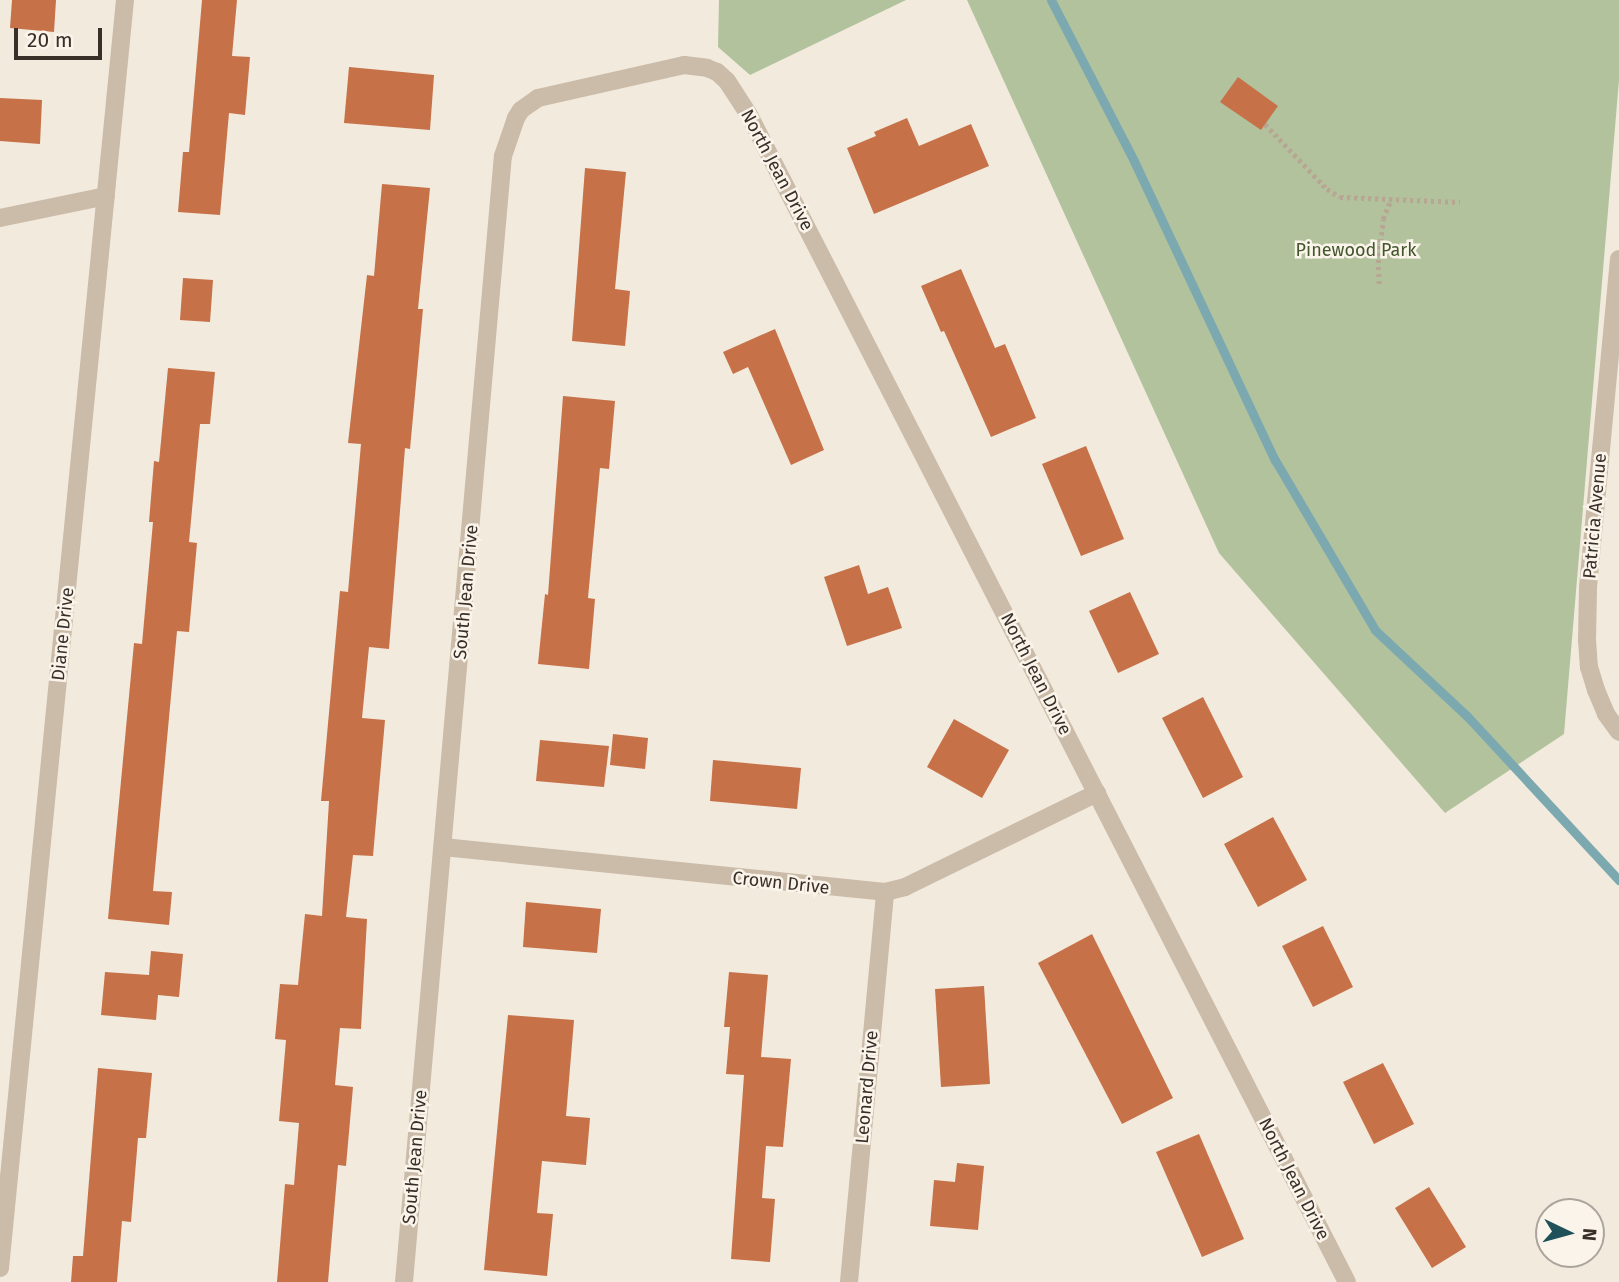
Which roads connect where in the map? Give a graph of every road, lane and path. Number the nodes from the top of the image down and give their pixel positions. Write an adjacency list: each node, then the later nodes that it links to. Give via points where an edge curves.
1 (125, 0): 4 (street, Diane Drive)
2 (717, 72): 12 (street, North Jean Drive, via 749,115); 13 (street, South Jean Drive, via 684,65 552,93 521,110 511,127 503,156)
3 (1265, 124): 5 (path, via 1333,194 1348,199)
4 (106, 196): 7 (street); 15 (street, Diane Drive)
5 (1391, 198): 6 (path); 9 (path, via 1382,230)
6 (1460, 202)
7 (0, 218)
8 (1619, 259): 10 (street, Patricia Avenue)
9 (1379, 284)
10 (1618, 291): 11 (street, Patricia Avenue, via 1588,587 1587,654 1596,690)
11 (1619, 732)
12 (1097, 793): 14 (street, Crown Drive, via 905,887); 18 (street, North Jean Drive)
13 (443, 848): 14 (street, Crown Drive); 16 (street, South Jean Drive)
14 (885, 892): 17 (street, Leonard Drive)
15 (0, 1268)
16 (404, 1282)
17 (849, 1282)
18 (1347, 1282)

